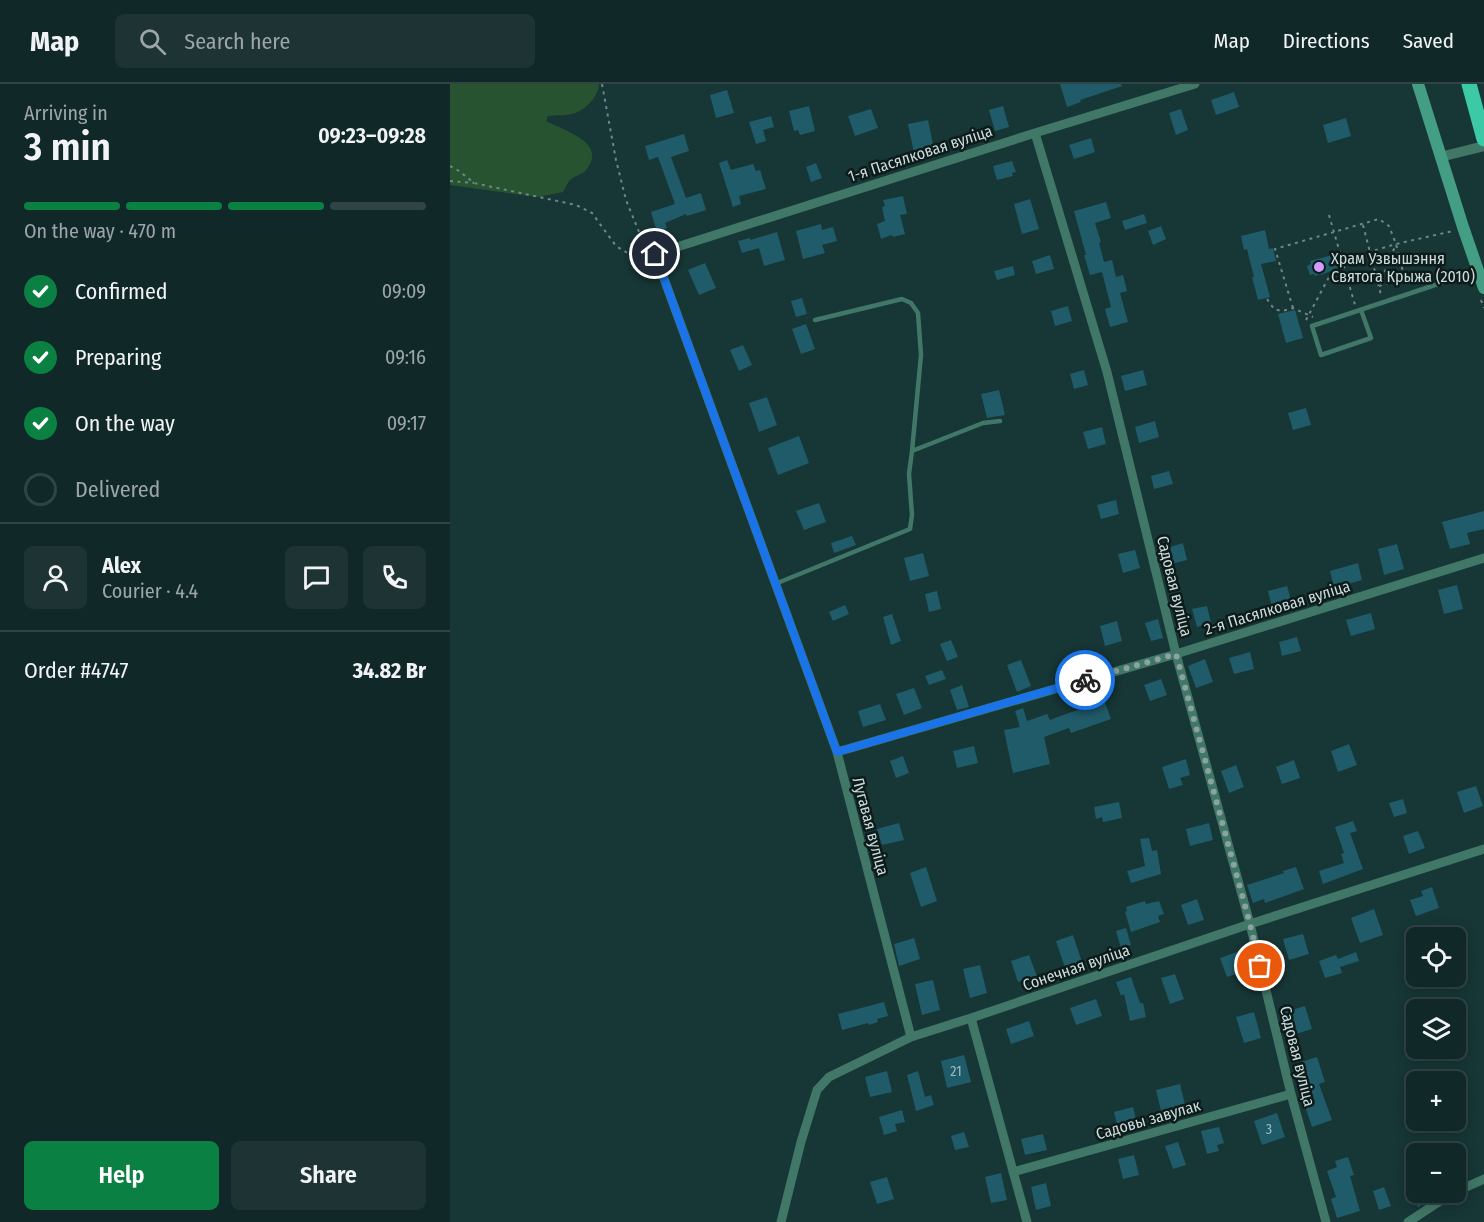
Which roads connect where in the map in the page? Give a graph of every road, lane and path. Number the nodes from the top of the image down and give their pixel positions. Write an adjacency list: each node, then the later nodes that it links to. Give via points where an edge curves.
1 (602, 84): 11 (path, via 626,200 649,256 634,257 616,246 592,213 576,205)
2 (1195, 84): 5 (street, 1-я Пасялковая вуліца)
3 (1418, 84): 8 (main road)
4 (1469, 84): 6 (highway)
5 (1035, 132): 18 (street, 1-я Пасялковая вуліца); 39 (street, Садовая вуліца, via 1107,372)
6 (1484, 139)
7 (1484, 146): 8 (street)
8 (1440, 156): 21 (main road)
9 (450, 166): 11 (path)
10 (450, 181): 11 (path)
11 (474, 183)
12 (1329, 215): 15 (path)
13 (1363, 224): 15 (path); 16 (path, via 1379,219 1389,226); 17 (path)
14 (1455, 230): 16 (path)
15 (1334, 231): 19 (path); 29 (path, via 1275,249)
16 (1396, 244): 17 (path); 23 (path); 24 (path)
17 (1370, 252): 19 (path); 24 (path)
18 (655, 254): 38 (street, Лугавая вуліца)
19 (1343, 259): 20 (path); 22 (path)
20 (1338, 261)
21 (1478, 271): 25 (main road); 30 (lane)
22 (1346, 272): 30 (path); 31 (path, via 1329,277)
23 (1405, 278): 24 (path); 26 (path)
24 (1379, 286): 27 (path)
25 (1484, 288)
26 (1408, 290)
27 (1382, 297)
28 (1267, 299): 29 (path, via 1274,309)
29 (1293, 308): 31 (path)
30 (1358, 309): 30 (lane, via 1312,326 1321,355 1371,338)
31 (1309, 315): 32 (path); 34 (path)
32 (1315, 317)
33 (815, 320): 36 (lane, via 902,299 911,303 918,313 921,355)
34 (1304, 325)
35 (1000, 421): 36 (lane, via 983,423)
36 (912, 451): 38 (lane, via 910,529)
37 (1484, 558): 39 (street, 2-я Пасялковая вуліца)
38 (775, 584): 40 (street, Лугавая вуліца)
39 (1176, 654): 40 (street, 2-я Пасялковая вуліца); 42 (street, Садовая вуліца)
40 (837, 752): 44 (street, Лугавая вуліца)
41 (1484, 849): 42 (street, Сонечная вуліца)
42 (1250, 924): 43 (street, Сонечная вуліца); 45 (street, Садовая вуліца)
43 (971, 1018): 44 (street, Сонечная вуліца); 46 (street)
44 (911, 1037): 50 (street, Сонечная вуліца, via 829,1077 817,1090)
45 (1291, 1094): 46 (street, Садовы завулак); 52 (street, Садовая вуліца)
46 (1013, 1172): 51 (street)
47 (1484, 1179): 48 (street)
48 (1466, 1187)
49 (1437, 1203): 53 (street)
50 (781, 1222)
51 (1027, 1222)
52 (1326, 1222)
53 (1408, 1222)

